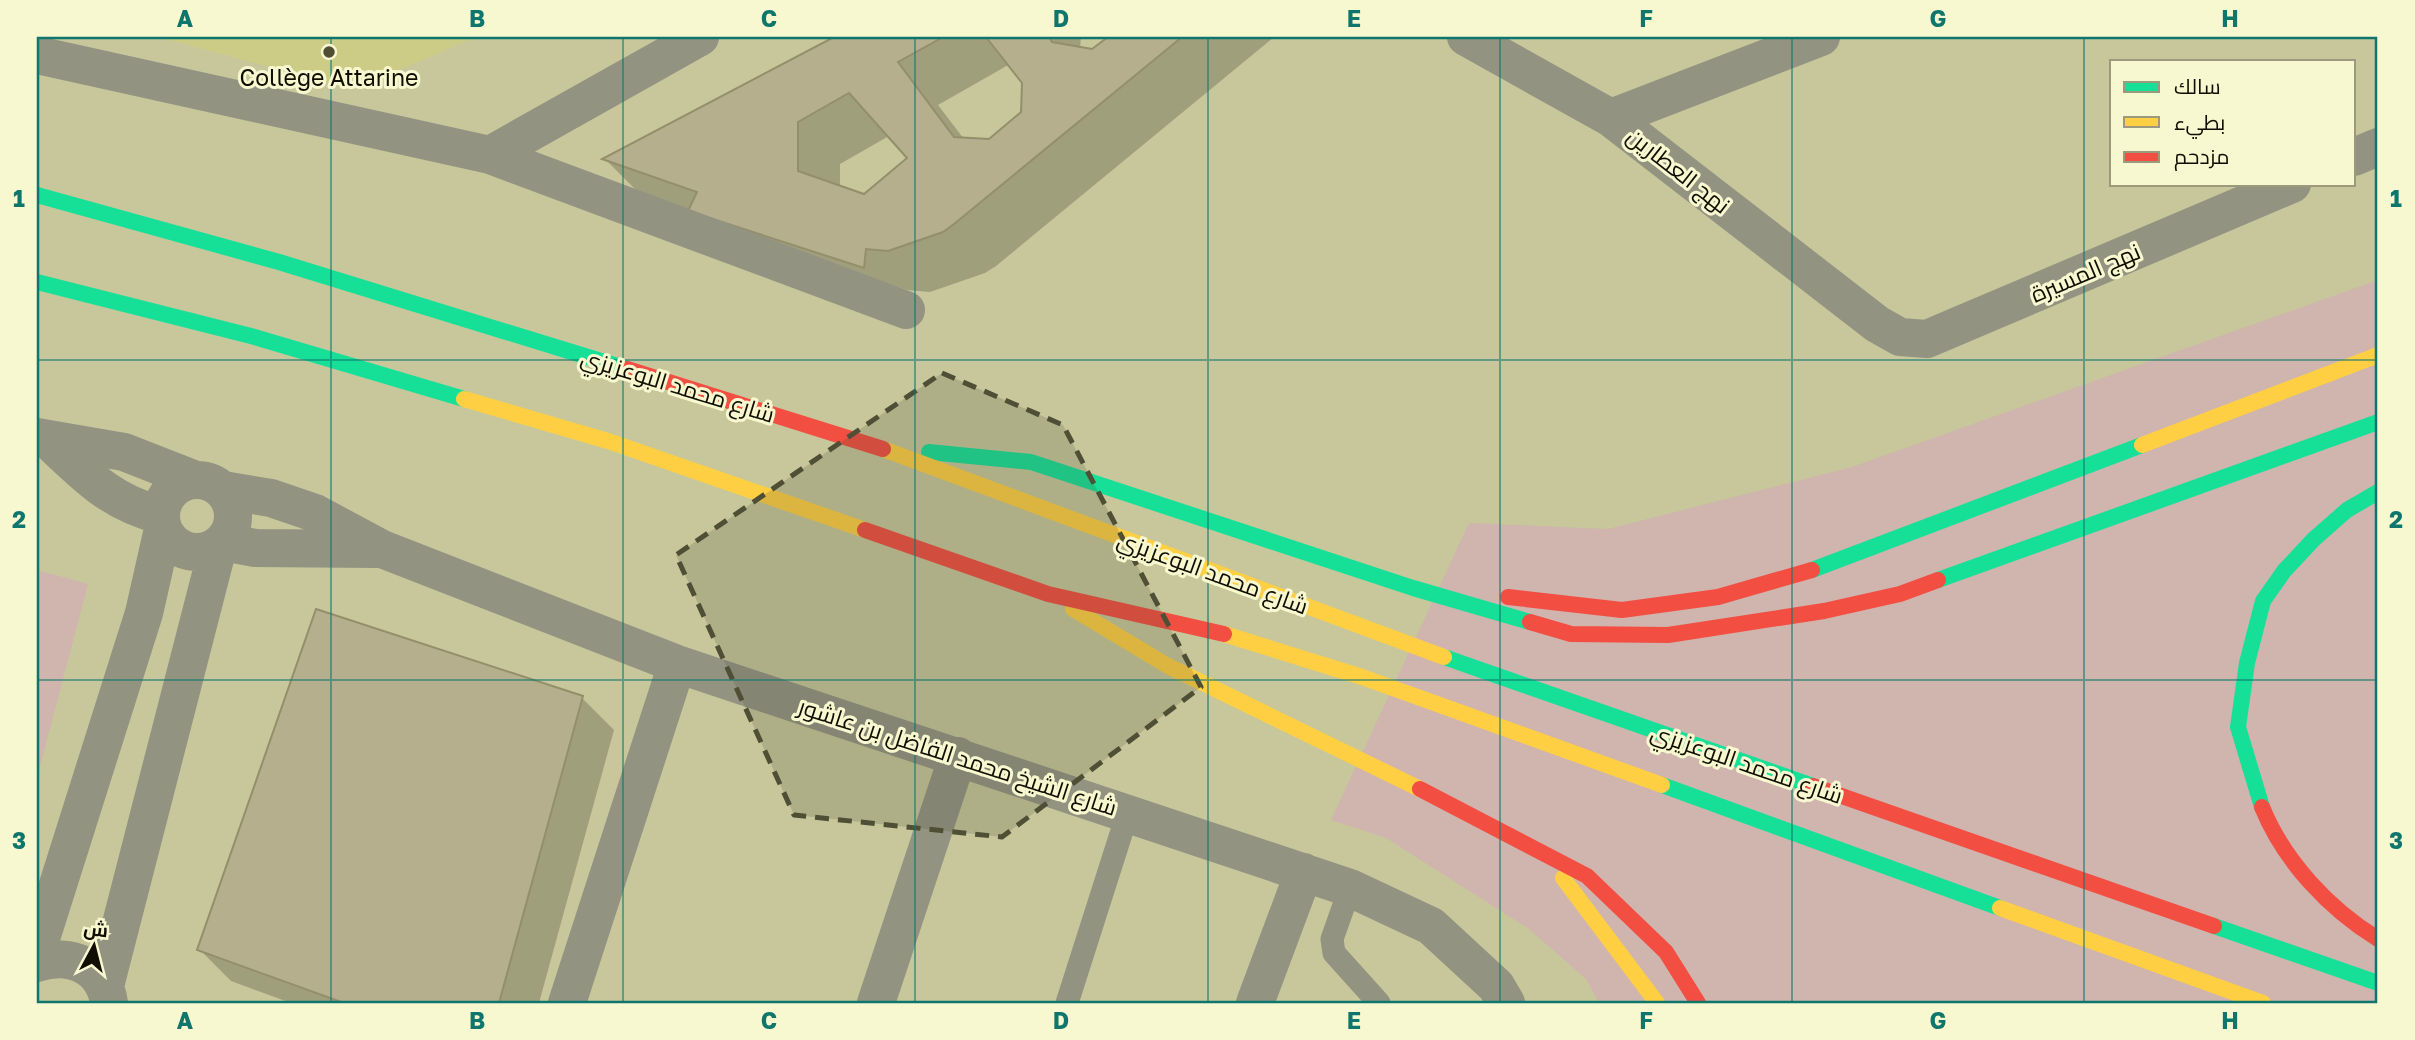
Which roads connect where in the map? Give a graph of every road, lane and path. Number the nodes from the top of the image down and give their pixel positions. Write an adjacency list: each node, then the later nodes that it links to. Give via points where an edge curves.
1 (700, 37): 7 (street)
2 (1466, 37): 5 (street, نهج العطارين)
3 (1821, 37): 5 (street)
4 (37, 55): 7 (street)
5 (1611, 118): 13 (street, نهج العطارين)
6 (2378, 147): 8 (street)
7 (490, 155): 12 (street)
8 (2356, 156)
9 (2287, 186): 13 (street, نهج المسيرة, via 1927,339 1900,337)
10 (37, 195): 17 (highway, شارع محمد البوعزيزي, via 279,262)
11 (37, 282): 24 (highway, via 251,336 608,442)
12 (906, 310)
13 (1877, 324)
14 (2378, 355): 23 (highway, via 1795,577 1718,597 1622,610)
15 (2378, 422): 23 (highway, via 1900,594 1824,611 1668,635 1571,634)
16 (42, 438): 18 (street, via 124,452); 20 (street, via 101,489)
17 (875, 446): 23 (highway, via 1031,462); 34 (highway, شارع محمد البوعزيزي, via 1379,634)
18 (208, 485): 20 (street, via 170,491); 21 (street, via 232,503 234,519); 22 (street, via 315,513)
19 (2378, 492): 31 (highway, via 2323,529 2263,601 2242,688 2238,727 2271,828 2316,889)
20 (162, 522): 21 (street, via 172,542 186,551 203,553); 32 (street, via 144,613)
21 (221, 544): 22 (street); 35 (street)
22 (383, 550): 25 (street, شارع الشيخ محمد الفاضل بن عاشور)
23 (1413, 588)
24 (1048, 594): 28 (highway, via 1168,666 1333,744); 44 (highway, via 1203,627 1362,677)
25 (677, 664): 26 (street, شارع الشيخ محمد الفاضل بن عاشور); 36 (street)
26 (958, 756): 27 (street, شارع الشيخ محمد الفاضل بن عاشور); 37 (street)
27 (1128, 812): 29 (street, شارع الشيخ محمد الفاضل بن عاشور); 38 (lane)
28 (1547, 857): 42 (highway); 43 (highway, via 1587,876 1666,952)
29 (1304, 872): 30 (street, شارع الشيخ محمد الفاضل بن عاشور); 39 (street)
30 (1350, 888): 40 (lane, via 1332,939 1334,953); 41 (street, شارع الشيخ محمد الفاضل بن عاشور, via 1431,926 1496,986)
31 (2378, 939)
32 (37, 951)
33 (37, 964): 35 (street, via 52,958 73,959 92,969)
34 (2378, 983)
35 (115, 997)
36 (567, 1003)
37 (876, 1003)
38 (1067, 1003)
39 (1255, 1003)
40 (1379, 1003)
41 (1506, 1003)
42 (1657, 1003)
43 (1698, 1003)
44 (2263, 1003)

